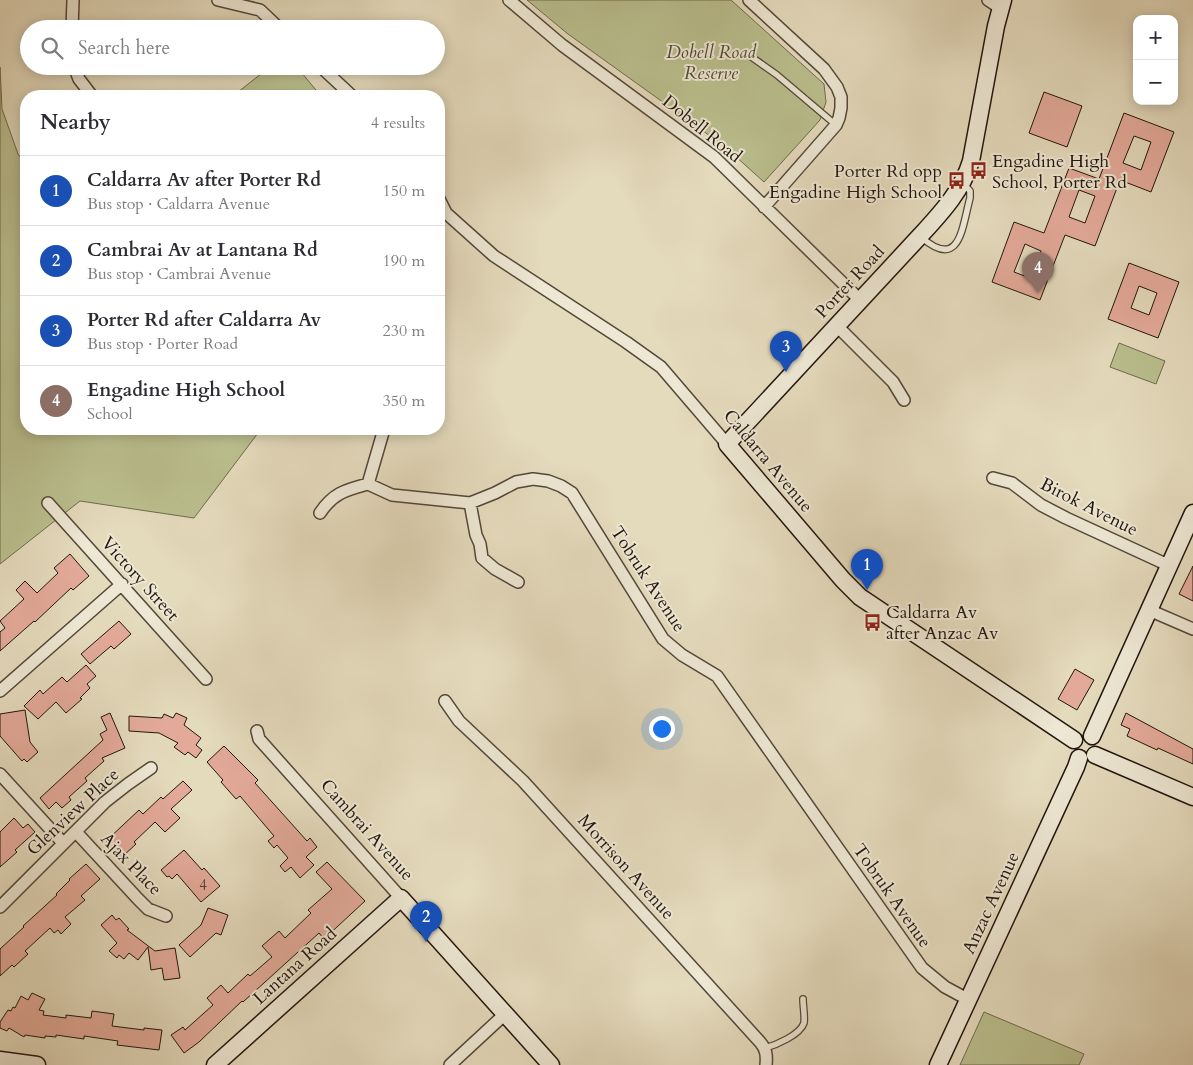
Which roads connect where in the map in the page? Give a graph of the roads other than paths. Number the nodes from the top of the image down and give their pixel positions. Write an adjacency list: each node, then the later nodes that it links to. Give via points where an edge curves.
1 (73, 0): 6 (street)
2 (218, 0): 7 (street, via 260,10)
3 (510, 0): 15 (street, Dobell Road, via 562,45 714,157)
4 (750, 0): 13 (street, via 824,69 838,87 841,108)
5 (997, 3): 14 (street, Porter Road, via 971,161)
6 (72, 20)
7 (271, 20)
8 (746, 52): 13 (lane)
9 (77, 75): 11 (street)
10 (330, 75): 12 (street)
11 (87, 90)
12 (346, 90)
13 (836, 126): 15 (street)
14 (962, 183): 17 (street, Porter Road); 17 (lane, via 971,196 956,244 948,250 939,250)
15 (764, 207): 18 (street, Dobell Road)
16 (445, 211): 22 (street, Caldarra Avenue, via 494,256 661,367)
17 (920, 236): 18 (street, Porter Road)
18 (860, 300): 19 (street, Porter Road)
19 (837, 326): 20 (street, via 893,382); 22 (street, Porter Road)
20 (904, 400)
21 (382, 435): 24 (street)
22 (727, 444): 39 (street, Caldarra Avenue, via 860,597)
23 (994, 478): 29 (street, Birok Avenue, via 1012,484 1066,518)
24 (368, 484): 26 (street, Tobruk Avenue, via 392,495); 27 (street, via 343,491 328,501)
25 (48, 503): 31 (street, Victory Street)
26 (470, 503): 30 (street, via 482,558); 51 (street, Tobruk Avenue, via 516,482 533,479 548,481 572,493 662,639 716,676 922,968)
27 (320, 513)
28 (1193, 513): 29 (street)
29 (1170, 566): 32 (street)
30 (518, 582)
31 (122, 584): 34 (street, Victory Street); 35 (street)
32 (1149, 610): 33 (street); 38 (street)
33 (1193, 629)
34 (206, 679)
35 (0, 691)
36 (445, 701): 53 (street, Morrison Avenue, via 459,721 524,781)
37 (257, 731): 47 (street, Cambrai Avenue, via 259,739)
38 (1092, 736): 39 (street, via 1081,735); 40 (street, via 1098,746)
39 (1074, 740): 41 (street, via 1073,750)
40 (1095, 755): 41 (street, via 1087,760); 44 (street)
41 (1079, 758): 51 (street, Anzac Avenue)
42 (151, 768): 45 (street, Glenview Place, via 105,802)
43 (0, 774): 46 (street)
44 (1193, 797)
45 (76, 832): 46 (street, Glenview Place); 49 (street, Ajax Place, via 143,904)
46 (64, 844): 48 (street, Glenview Place)
47 (401, 898): 52 (street, Cambrai Avenue); 56 (street, Lantana Road)
48 (0, 907)
49 (166, 916)
50 (803, 999): 53 (lane, via 802,1026 784,1041)
51 (968, 1000): 60 (street, Anzac Avenue)
52 (506, 1014): 57 (street); 58 (street, Cambrai Avenue)
53 (765, 1048): 59 (street)
54 (0, 1060): 55 (street)
55 (37, 1065)
56 (215, 1065)
57 (450, 1065)
58 (551, 1065)
59 (766, 1065)
60 (938, 1065)

